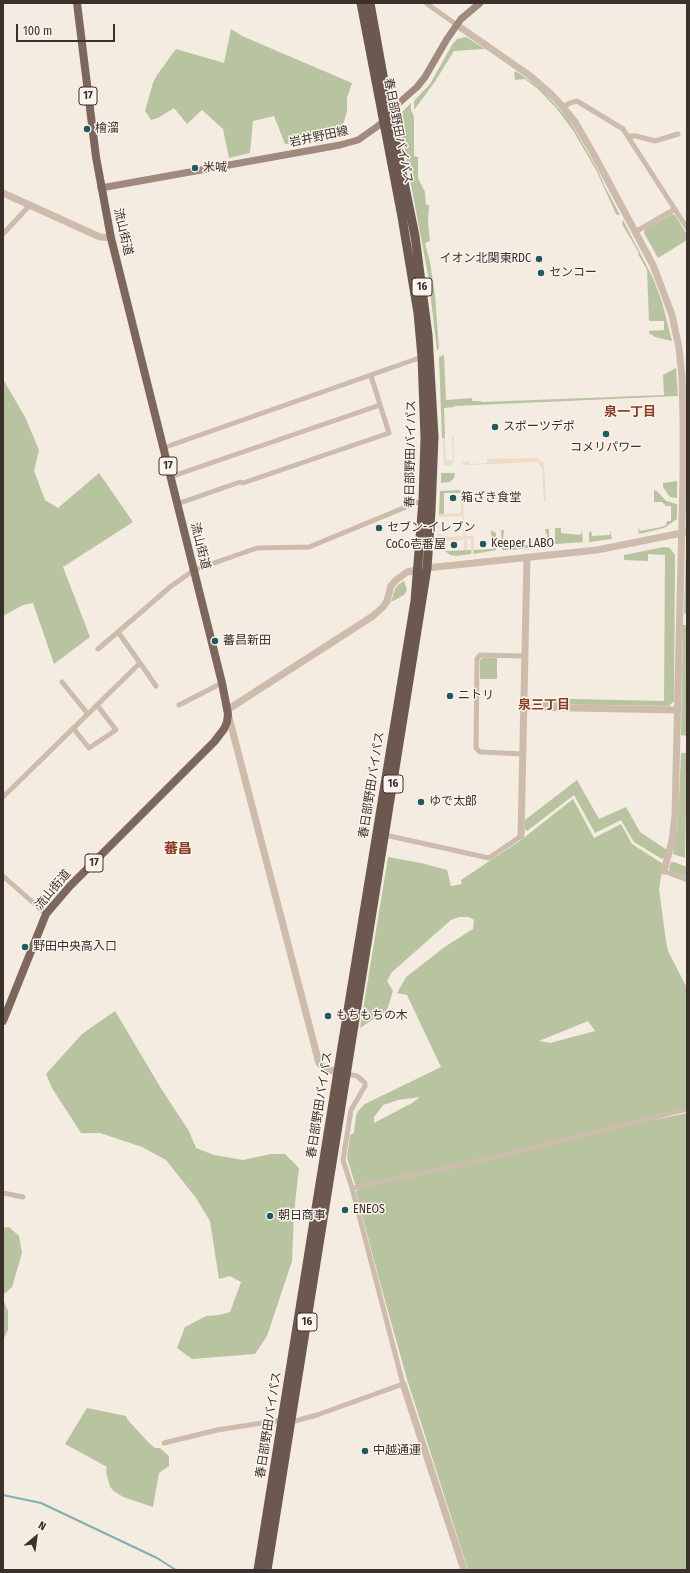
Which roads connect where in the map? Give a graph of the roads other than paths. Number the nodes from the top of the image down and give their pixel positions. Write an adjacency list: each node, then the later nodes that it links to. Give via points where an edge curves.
1 (77, 3): 12 (main road, 流山街道 / 17)
2 (361, 3): 9 (highway, 春日部野田バイパス / 16)
3 (370, 3): 8 (highway, 春日部野田バイパス / 16)
4 (426, 3): 6 (street)
5 (480, 3): 6 (main road, 岩井野田線)
6 (457, 25): 7 (street, via 529,75); 8 (main road, 岩井野田線, via 425,77)
7 (564, 107): 11 (street, via 574,101 582,103 623,129); 17 (street, via 582,134)
8 (389, 109): 9 (main road, 岩井野田線); 30 (highway, 春日部野田バイパス / 16, via 415,236 428,335 434,437 433,487)
9 (384, 121): 12 (main road, 岩井野田線, via 370,133 345,144); 20 (highway, 春日部野田バイパス / 16, via 418,313)
10 (678, 134): 11 (street, via 655,141)
11 (629, 136): 15 (street)
12 (101, 188): 19 (main road, 流山街道 / 17)
13 (3, 193): 14 (street)
14 (30, 205): 18 (street); 19 (street, via 100,237)
15 (676, 209): 16 (street); 17 (street)
16 (687, 228)
17 (635, 232): 22 (street, via 653,265 667,300)
18 (3, 234)
19 (111, 238): 24 (main road, 流山街道 / 17)
20 (422, 358): 21 (street); 26 (highway, 春日部野田バイパス / 16, via 425,438)
21 (371, 376): 23 (street); 24 (street)
22 (684, 377): 28 (street)
23 (380, 405): 25 (street); 27 (street, via 389,433)
24 (163, 448): 25 (main road, 流山街道 / 17)
25 (170, 477): 27 (main road, 流山街道 / 17)
26 (423, 500): 30 (highway, 春日部野田バイパス / 16); 31 (street, via 309,547 257,548)
27 (177, 504): 31 (main road, 流山街道 / 17)
28 (684, 533): 29 (street, via 616,548); 43 (street)
29 (527, 558): 30 (street); 34 (street)
30 (422, 569): 42 (street, via 407,572 396,580 389,591 387,601 373,616); 48 (highway, 春日部野田バイパス / 16); 55 (highway, 春日部野田バイパス / 16)
31 (194, 570): 32 (street); 37 (main road, 流山街道 / 17)
32 (118, 632): 33 (street); 35 (street)
33 (98, 649)
34 (525, 656): 41 (street); 46 (street, via 480,655 477,659 476,748 480,752)
35 (140, 663): 38 (street); 40 (street)
36 (62, 682): 44 (street)
37 (222, 683): 39 (street); 42 (main road, 流山街道 / 17)
38 (156, 686)
39 (179, 705)
40 (97, 706): 44 (street); 45 (street, via 116,730 89,748)
41 (524, 707): 43 (street); 46 (street)
42 (227, 710): 53 (main road, 流山街道 / 17, via 227,722 214,742 70,886); 55 (street, via 319,1063 326,1069)
43 (678, 710): 50 (street, via 675,822)
44 (88, 714): 45 (street)
45 (73, 728): 47 (street)
46 (523, 754): 49 (street)
47 (3, 797)
48 (385, 835): 49 (street, via 489,858); 55 (highway, 春日部野田バイパス / 16)
49 (521, 836)
50 (664, 871): 52 (street)
51 (3, 876): 53 (street)
52 (687, 880)
53 (46, 914): 54 (main road, 流山街道 / 17)
54 (3, 1021)
55 (342, 1073): 57 (street, via 357,1076 365,1086 351,1110 343,1160); 61 (highway, 春日部野田バイパス / 16)
56 (687, 1109): 57 (street, via 490,1158)
57 (352, 1188): 60 (street)
58 (3, 1193): 59 (street)
59 (23, 1197)
60 (403, 1384): 61 (street, via 317,1415); 65 (street)
61 (286, 1421): 62 (street, via 217,1430); 63 (highway, 春日部野田バイパス / 16); 64 (highway, 春日部野田バイパス / 16)
62 (164, 1443)
63 (258, 1570)
64 (267, 1570)
65 (464, 1570)

